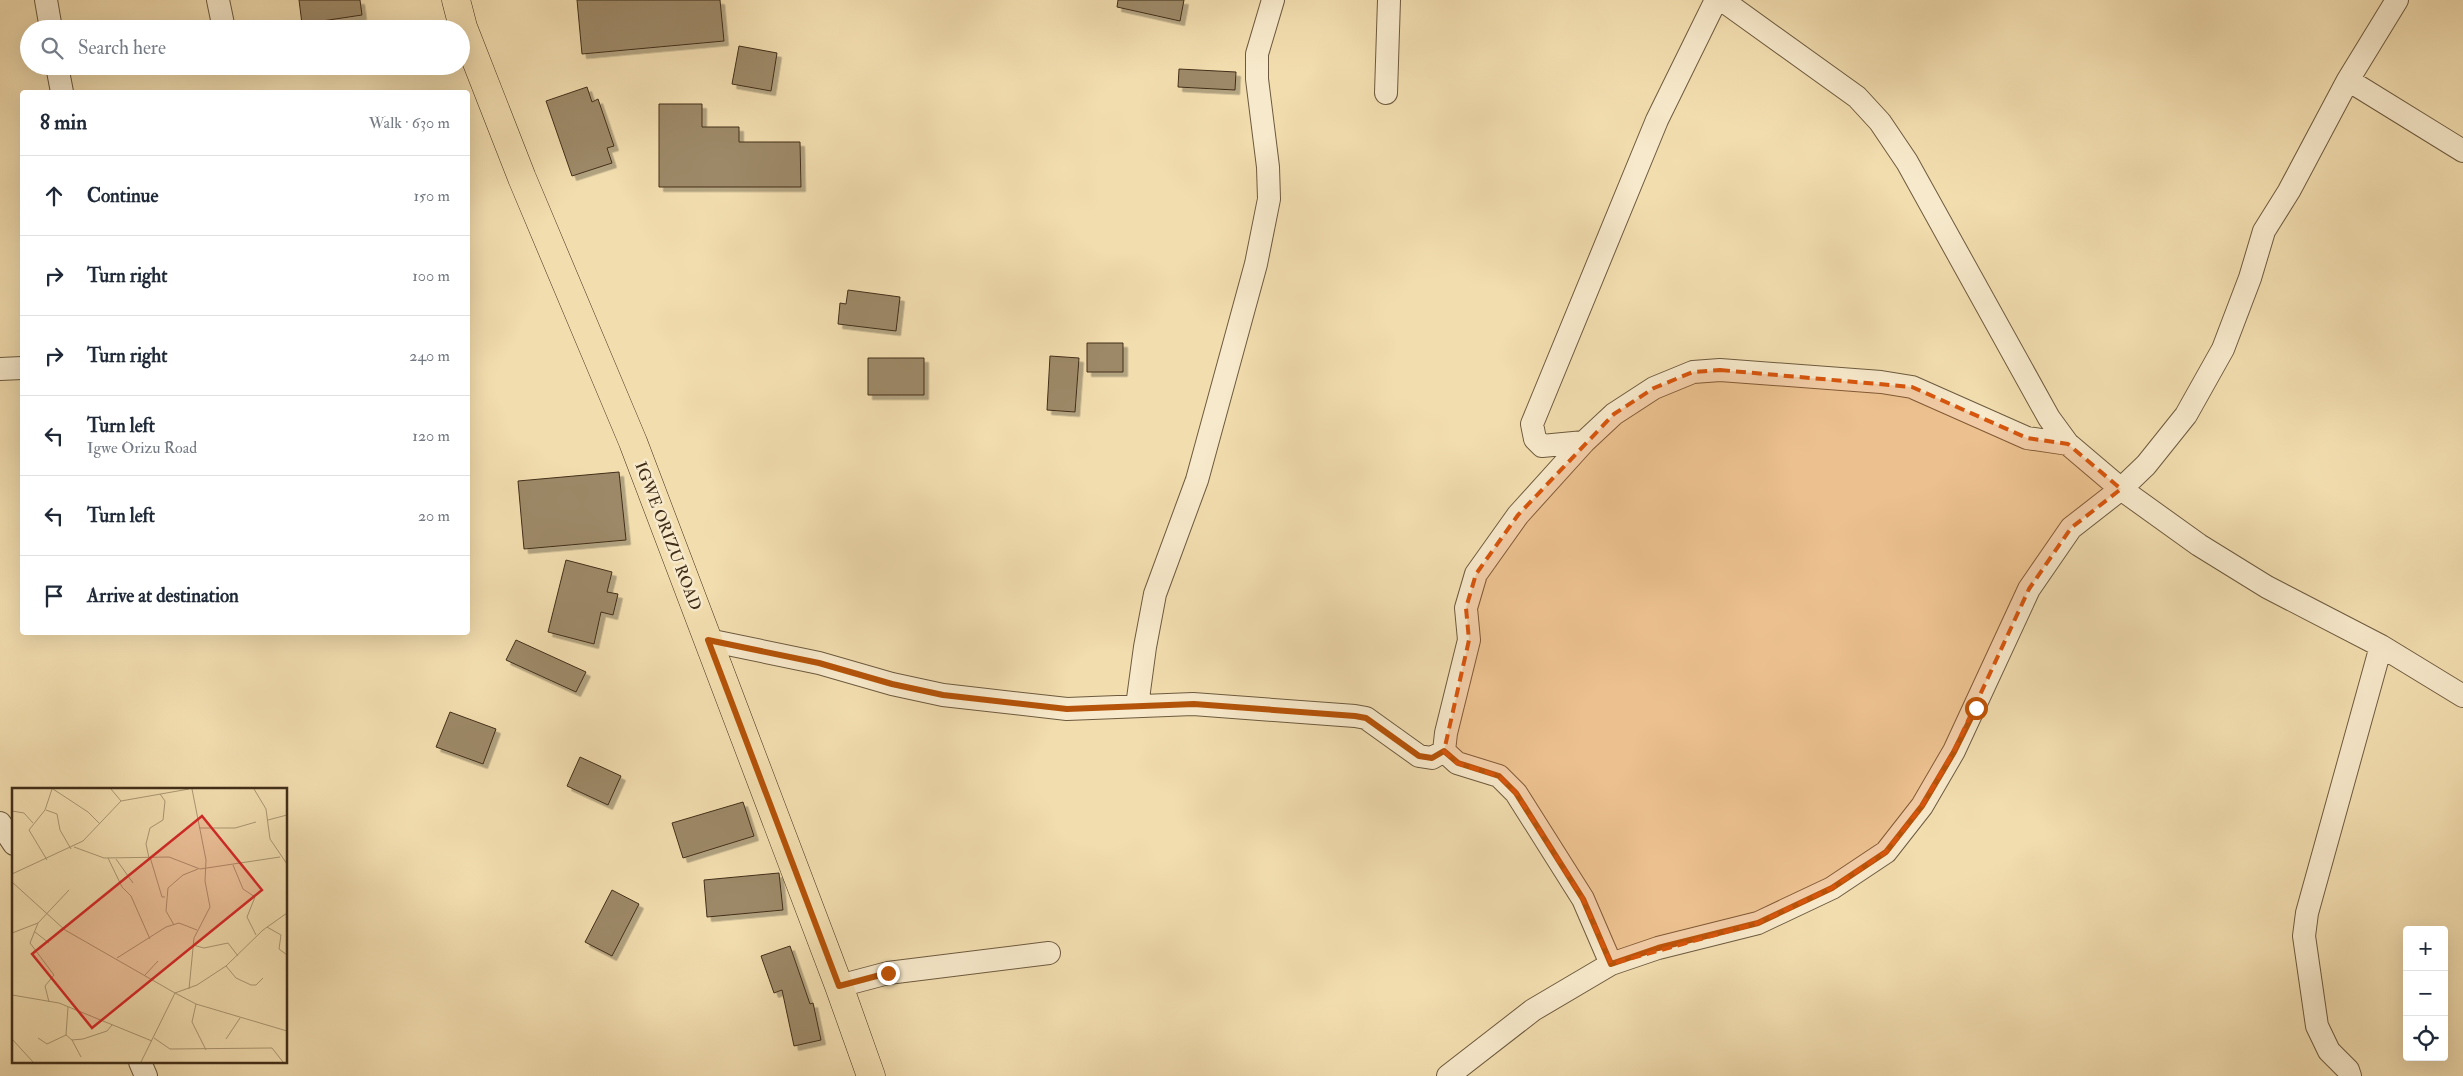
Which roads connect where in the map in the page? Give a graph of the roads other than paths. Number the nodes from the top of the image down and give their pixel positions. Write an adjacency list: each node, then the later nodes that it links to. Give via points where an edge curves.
1 (46, 0): 9 (street)
2 (218, 0): 10 (street)
3 (456, 0): 11 (main road, IGWE ORIZU ROAD)
4 (1273, 0): 26 (street, via 1257,54 1269,199 1256,264 1197,480 1155,594 1144,647)
5 (1389, 0): 16 (street)
6 (1716, 0): 20 (street, via 1658,120 1532,424 1535,439 1542,446)
7 (1722, 0): 21 (street, via 1857,97 1880,122 1907,162 2049,418)
8 (2397, 0): 14 (street)
9 (49, 20)
10 (222, 20)
11 (461, 20)
12 (470, 45): 23 (main road, IGWE ORIZU ROAD, via 633,442)
13 (59, 75): 15 (street)
14 (2348, 80): 17 (street); 22 (street, via 2290,191 2264,231 2223,349 2186,415 2146,465)
15 (62, 90)
16 (1386, 94)
17 (2463, 151)
18 (20, 368): 19 (street)
19 (0, 369)
20 (1584, 442): 21 (street, via 1614,414 1654,388 1693,372 1720,370 1912,387 2027,438); 27 (street, via 1518,515 1476,574 1466,608 1469,640)
21 (2068, 444): 22 (street)
22 (2121, 489): 24 (street, via 2199,545 2268,587); 31 (street, via 2071,528 2029,589 1954,752 1922,806 1886,852 1832,888 1758,923 1658,948)
23 (708, 640): 26 (street, via 819,663 943,695 1067,709); 32 (main road, IGWE ORIZU ROAD)
24 (2381, 646): 25 (street); 37 (street, via 2307,913 2304,936 2317,1026 2329,1050)
25 (2463, 696)
26 (1138, 706): 27 (street, via 1194,704 1355,716 1366,718 1419,756 1432,758)
27 (1444, 751): 31 (street, via 1458,763 1499,776 1516,793 1583,899)
28 (0, 823): 29 (street)
29 (12, 841)
30 (1049, 953): 32 (street, via 888,973)
31 (1611, 964): 34 (street, via 1532,1010)
32 (839, 986): 36 (main road, IGWE ORIZU ROAD)
33 (141, 1064): 35 (street)
34 (1462, 1071)
35 (146, 1076)
36 (871, 1076)
37 (2350, 1076)

